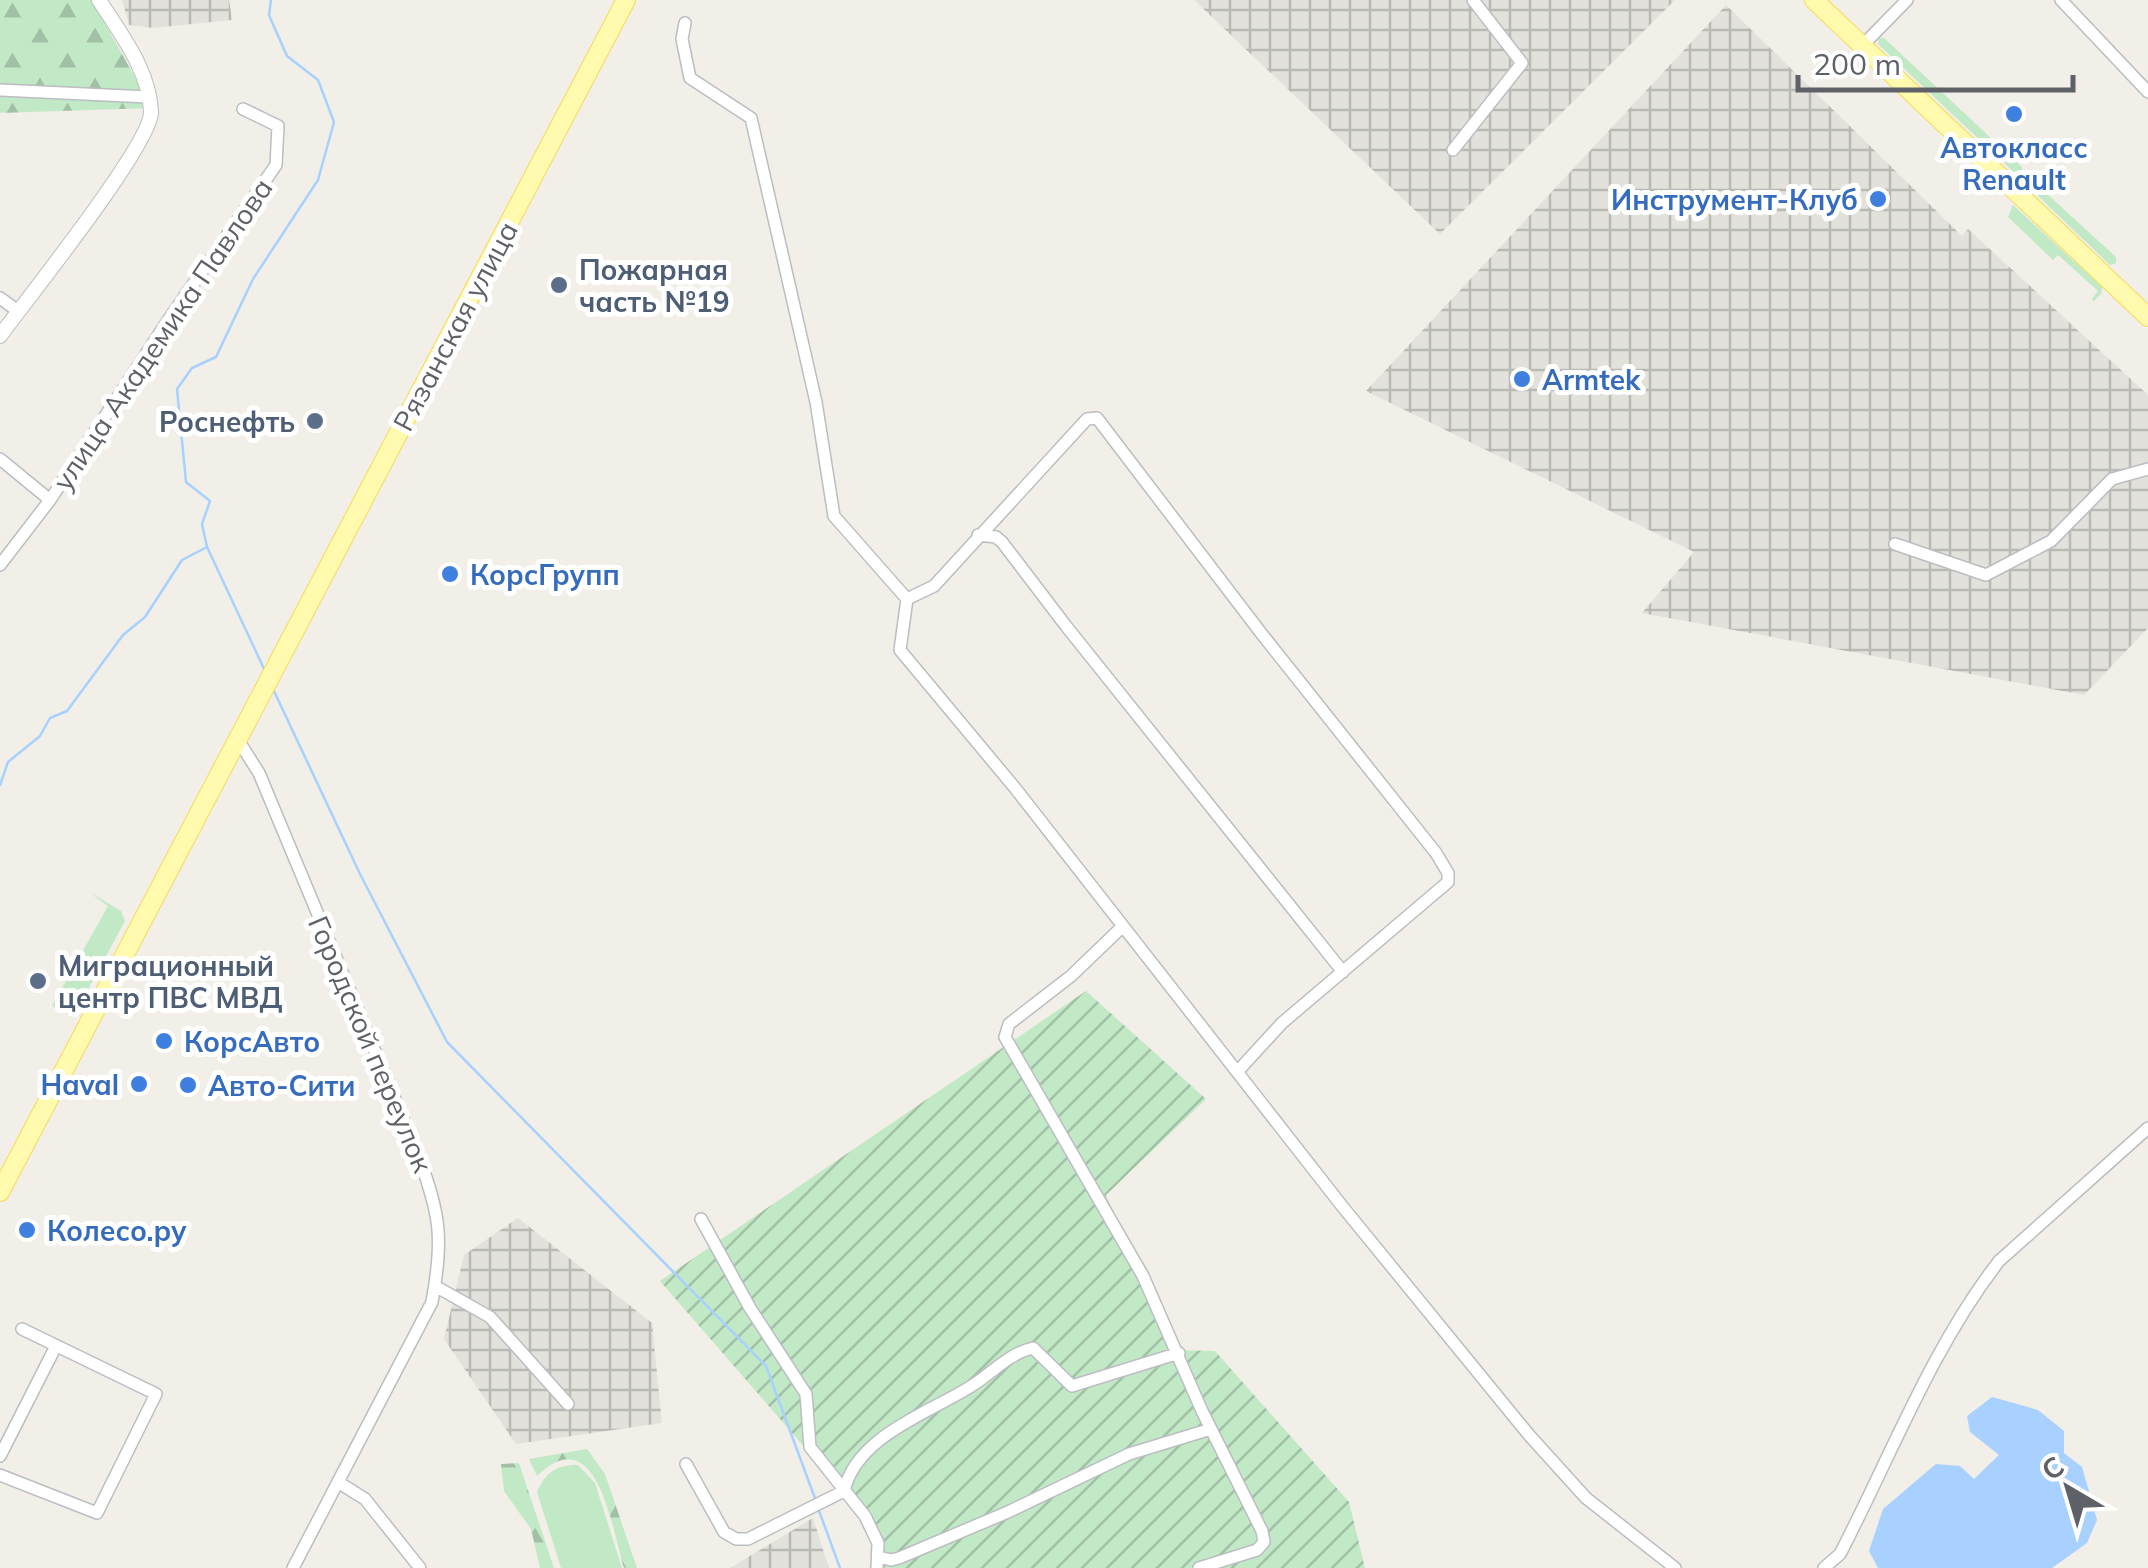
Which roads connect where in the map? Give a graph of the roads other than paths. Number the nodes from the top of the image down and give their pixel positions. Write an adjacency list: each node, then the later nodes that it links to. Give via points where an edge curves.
1 (99, 0): 11 (street, via 130,49)
2 (626, 0): 25 (main road, Рязанская улица)
3 (1473, 0): 13 (street, via 1522,63)
4 (1814, 0): 8 (main road)
5 (1907, 0): 8 (street)
6 (2062, 0): 10 (street)
7 (685, 23): 24 (street, via 690,78 751,118 816,402 834,516)
8 (1862, 46): 16 (main road)
9 (0, 90): 11 (street)
10 (2148, 92)
11 (148, 97): 15 (street, via 149,124 120,173)
12 (243, 110): 20 (street, улица Академика Павлова, via 278,126 276,164)
13 (1453, 150)
14 (0, 298): 15 (street)
15 (18, 311): 17 (street)
16 (2148, 316)
17 (0, 336)
18 (0, 460): 20 (street)
19 (2148, 469): 22 (street, via 2112,479 2052,541 1986,575)
20 (50, 500): 23 (street, улица Академика Павлова)
21 (978, 535): 24 (street, via 934,586); 27 (street, via 1002,542); 27 (street, via 1087,419 1098,418 1446,868 1448,882)
22 (1895, 544)
23 (0, 565)
24 (907, 599): 26 (street, via 900,650)
25 (238, 740): 30 (main road, Рязанская улица); 32 (street, Городской переулок, via 259,773 438,1208)
26 (1123, 926): 28 (street); 35 (street, via 1008,1024 1005,1037 1111,1217)
27 (1342, 972): 28 (street)
28 (1237, 1072): 47 (street, via 1529,1435 1586,1498)
29 (2148, 1128): 48 (street, via 1999,1262 1979,1288 1953,1325 1840,1554)
30 (0, 1192)
31 (702, 1218): 42 (street, via 806,1394 810,1447)
32 (435, 1286): 36 (street, via 490,1317); 41 (street, Городской переулок)
33 (22, 1329): 34 (street)
34 (56, 1346): 38 (street); 40 (street, via 156,1394 96,1514)
35 (1179, 1352): 37 (street); 42 (street, via 1072,1386 1033,1348 1021,1351 880,1441 848,1473)
36 (568, 1404)
37 (1212, 1429): 43 (street, via 1129,1454 1008,1512); 46 (street, via 1264,1542)
38 (0, 1456)
39 (686, 1464): 42 (street, via 724,1532 736,1539 760,1536)
40 (0, 1474)
41 (338, 1482): 44 (street, Городской переулок); 45 (street, via 365,1499)
42 (844, 1491): 43 (street, via 878,1543)
43 (878, 1563)
44 (294, 1568)
45 (420, 1568)
46 (1199, 1568)
47 (1675, 1568)
48 (1824, 1568)

